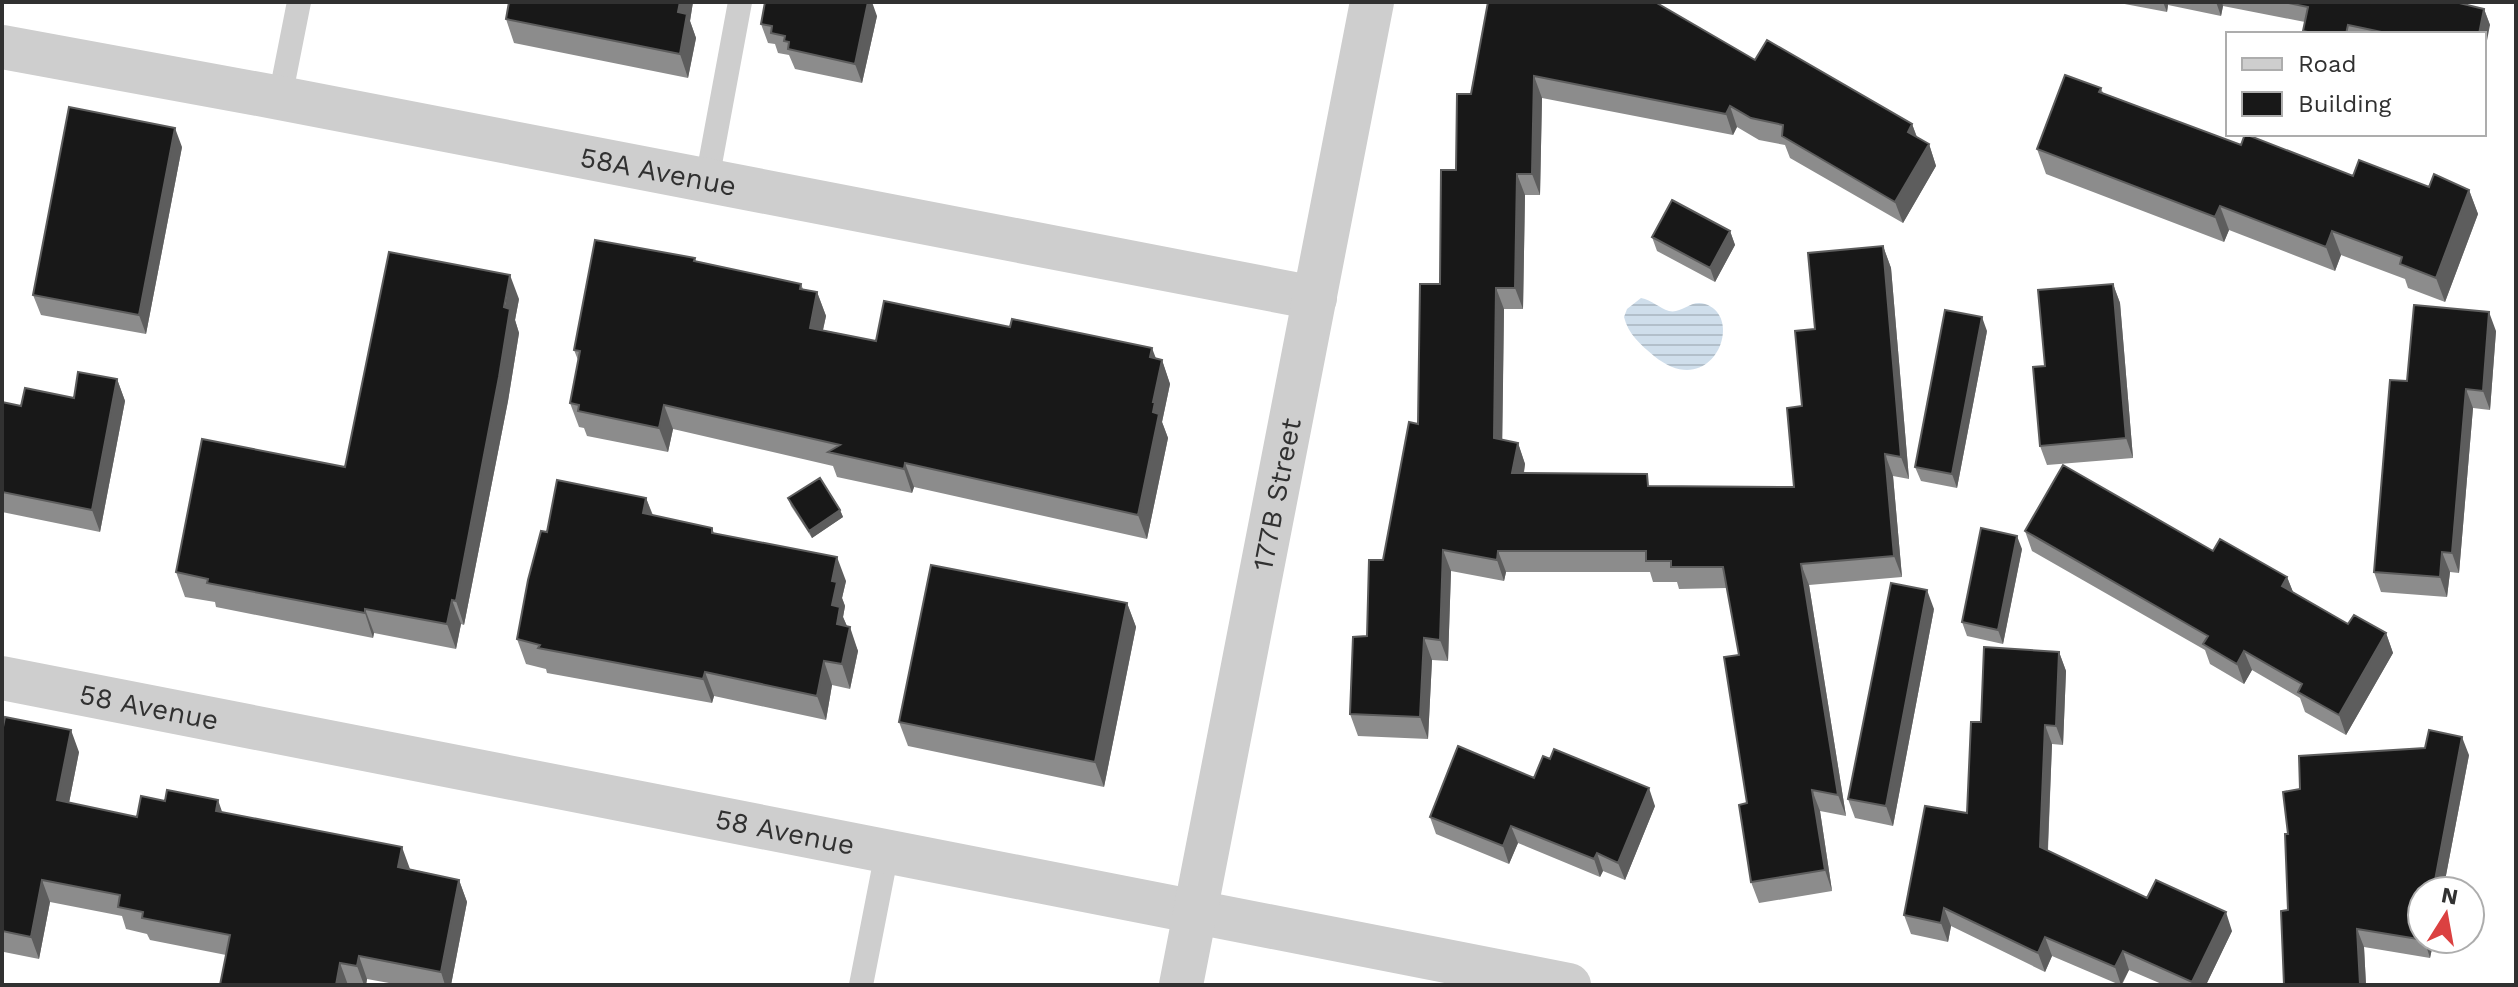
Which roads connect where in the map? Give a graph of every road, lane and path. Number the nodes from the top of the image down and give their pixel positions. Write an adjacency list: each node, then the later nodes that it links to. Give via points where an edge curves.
1 (299, 2): 5 (lane)
2 (740, 2): 6 (lane)
3 (1372, 2): 7 (street, 177B Street)
4 (2, 47): 5 (street, 58A Avenue)
5 (280, 98): 6 (street, 58A Avenue)
6 (707, 180): 7 (street, 58A Avenue)
7 (1315, 298): 10 (street, 177B Street)
8 (2, 678): 9 (street, 58 Avenue)
9 (887, 852): 10 (street, 58 Avenue); 11 (lane)
10 (1196, 912): 12 (street, 177B Street); 13 (street, 58 Avenue)
11 (861, 985)
12 (1181, 985)
13 (1569, 985)

